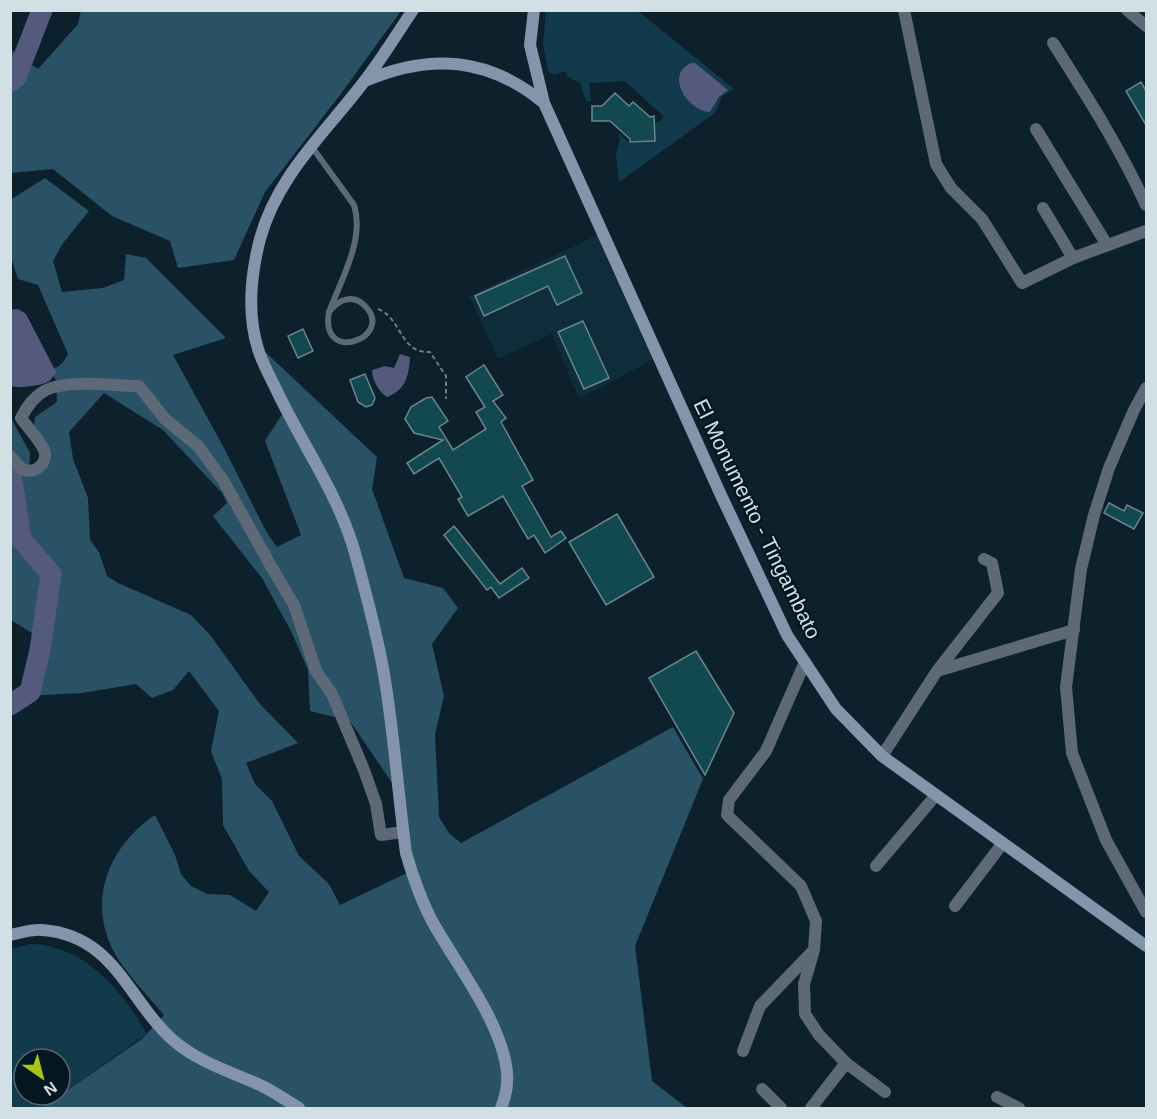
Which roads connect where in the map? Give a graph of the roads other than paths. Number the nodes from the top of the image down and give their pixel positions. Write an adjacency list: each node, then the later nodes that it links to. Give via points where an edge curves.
1 (413, 10): 7 (main road)
2 (534, 10): 8 (main road, El Monumento - Tingambato, via 530,45)
3 (904, 10): 15 (street, via 936,164 942,176 982,219 1022,283)
4 (1127, 10): 5 (street)
5 (1146, 26)
6 (1053, 43): 11 (street, via 1122,156)
7 (364, 82): 8 (main road, via 414,64 458,63 503,76); 10 (main road)
8 (544, 103): 21 (main road, El Monumento - Tingambato, via 720,494 787,635)
9 (1036, 129): 14 (street)
10 (311, 146): 16 (lane, via 358,216 354,249); 25 (main road, via 290,173 266,219 253,277 252,316 258,350 289,417 328,483 354,549 384,674)
11 (1146, 206)
12 (1043, 208): 15 (street)
13 (1146, 231): 14 (street)
14 (1107, 245): 15 (street)
15 (1073, 258)
16 (329, 312): 16 (lane, via 327,323 339,341 361,340 369,332 372,321 363,303 344,299)
17 (1146, 388): 20 (street, via 1109,468 1094,515 1081,569)
18 (10, 456): 25 (street, via 29,471 44,462 44,450 21,418 45,390 67,385 139,386 165,419 198,446 223,480 294,605 316,670 332,693 364,770 381,835)
19 (984, 559): 22 (street, via 992,563 999,593)
20 (1074, 630): 22 (street); 29 (street, via 1066,687 1072,753 1106,840)
21 (805, 662): 23 (main road, El Monumento - Tingambato, via 836,709); 32 (street, via 766,751 729,800 727,815 801,886 816,921)
22 (937, 671): 23 (street)
23 (882, 756): 24 (main road, El Monumento - Tingambato)
24 (936, 795): 26 (main road, El Monumento - Tingambato); 27 (street)
25 (403, 832): 39 (main road, via 414,880 431,919 499,1039 507,1073)
26 (1003, 843): 28 (street); 31 (main road, El Monumento - Tingambato)
27 (876, 866)
28 (955, 906)
29 (1146, 912)
30 (10, 935): 38 (main road, via 41,930 66,934 89,945 125,979 174,1041 214,1066 264,1087)
31 (1146, 946)
32 (814, 950): 33 (street, via 760,1006); 34 (street, via 804,984 805,1014)
33 (742, 1051)
34 (846, 1063): 36 (street); 41 (street)
35 (762, 1089): 40 (street)
36 (885, 1092)
37 (997, 1097): 42 (street)
38 (299, 1108)
39 (501, 1108)
40 (781, 1108)
41 (811, 1108)
42 (1019, 1108)

